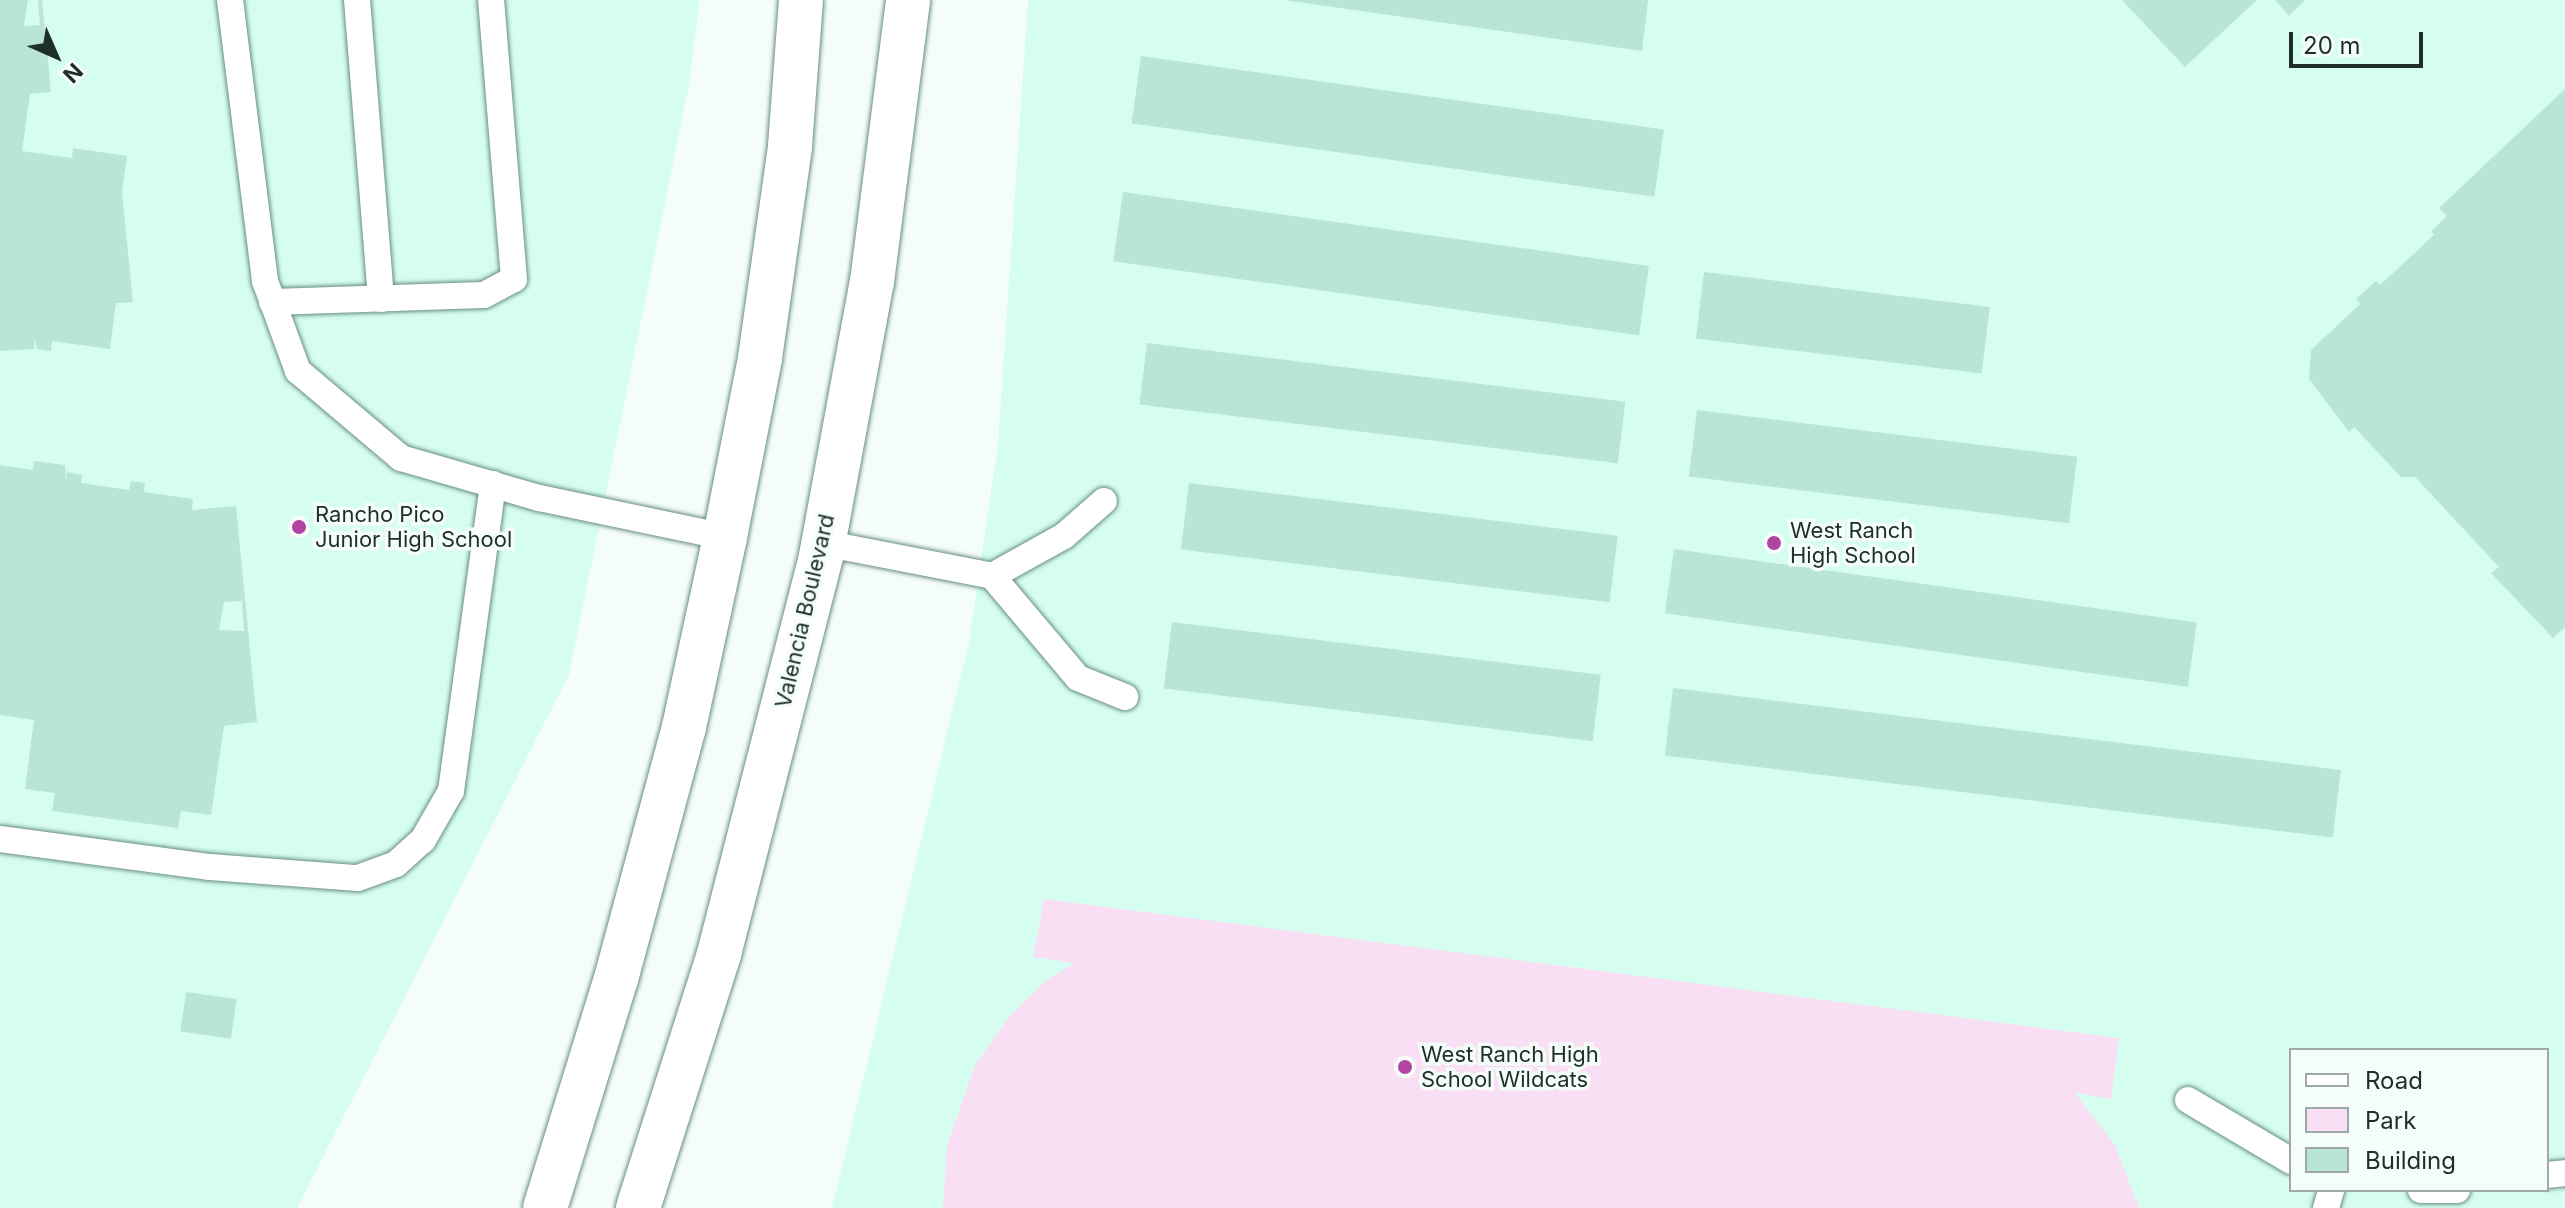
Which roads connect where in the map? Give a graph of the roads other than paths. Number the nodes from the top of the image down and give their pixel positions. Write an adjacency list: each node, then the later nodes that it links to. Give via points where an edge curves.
1 (230, 0): 7 (lane, via 265,281)
2 (357, 0): 6 (lane)
3 (491, 0): 6 (lane, via 514,279 484,295)
4 (801, 0): 10 (street, via 790,146 762,343)
5 (908, 0): 11 (street, Valencia Boulevard, via 872,282)
6 (381, 299): 7 (lane)
7 (272, 302): 8 (lane, via 298,371 401,458)
8 (493, 484): 10 (lane); 14 (lane, via 451,791 423,840 396,864 358,878 210,867)
9 (1104, 501): 12 (lane, via 1064,536)
10 (725, 537): 17 (street, via 684,727 616,979)
11 (823, 543): 12 (lane); 18 (street, Valencia Boulevard, via 719,954)
12 (992, 576): 13 (lane, via 1078,678)
13 (1125, 697)
14 (0, 839)
15 (2188, 1100): 16 (lane)
16 (2289, 1160)
17 (545, 1208)
18 (638, 1208)

